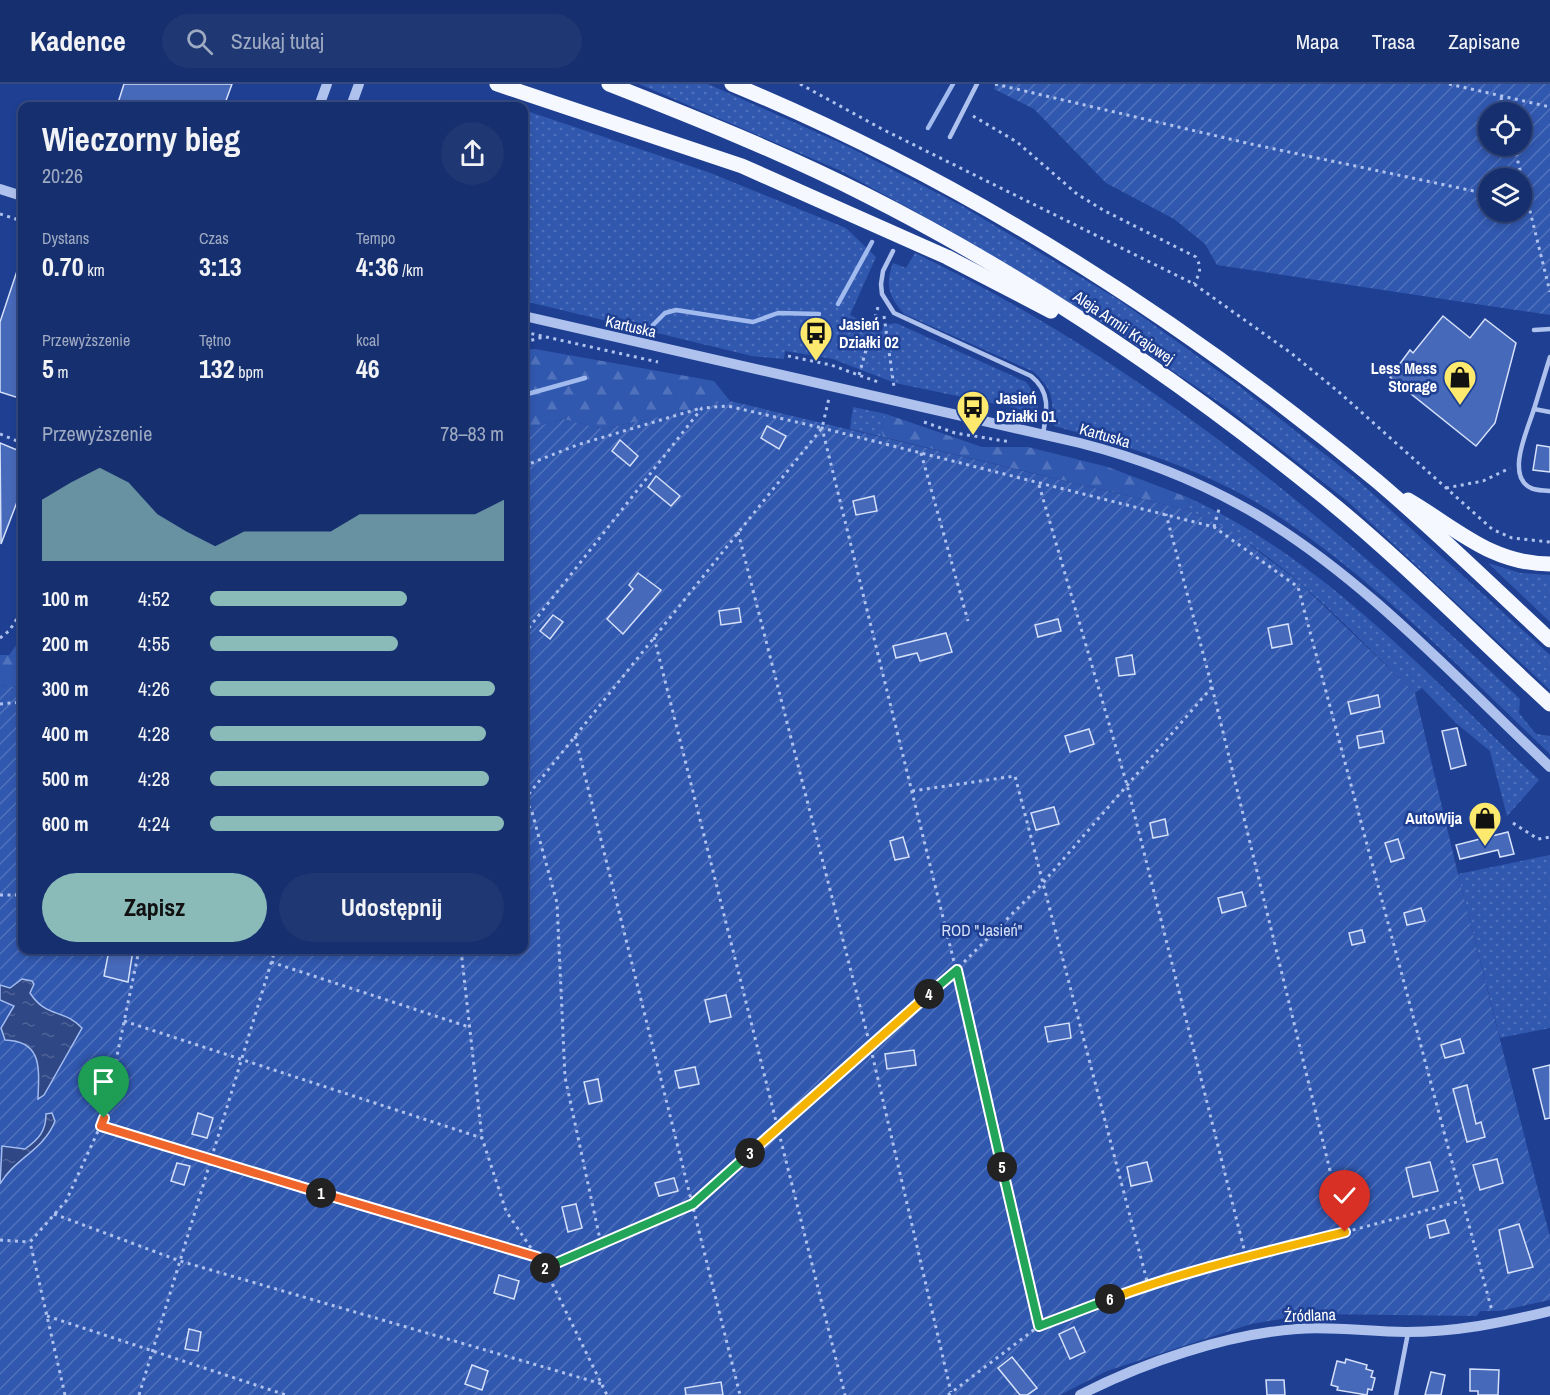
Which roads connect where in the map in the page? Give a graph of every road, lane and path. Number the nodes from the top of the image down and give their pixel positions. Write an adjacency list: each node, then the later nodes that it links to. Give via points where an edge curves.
1 (327, 84): 11 (street)
2 (359, 84): 12 (street)
3 (497, 84): 34 (main road, via 742,166 947,257)
4 (609, 84): 34 (main road, Aleja Armii Krajowej, via 749,141 866,195 961,247)
5 (732, 84): 56 (main road, Aleja Armii Krajowej, via 879,151 1095,274 1228,364)
6 (800, 84): 24 (path, via 882,129)
7 (977, 84): 15 (lane)
8 (995, 84): 18 (path)
9 (1449, 84): 10 (path)
10 (1502, 97): 13 (path); 14 (path)
11 (320, 102)
12 (352, 102)
13 (1503, 102)
14 (1550, 107)
15 (964, 111): 16 (lane); 24 (path, via 1017,141 1077,194 1196,257 1201,265)
16 (950, 137)
17 (0, 189): 19 (street)
18 (1478, 192)
19 (18, 195)
20 (0, 214): 22 (path)
21 (1532, 219): 25 (path)
22 (18, 220)
23 (893, 251): 26 (lane, via 883,270)
24 (1194, 284): 57 (path, via 1299,360)
25 (1550, 292)
26 (882, 294): 27 (lane); 38 (path)
27 (887, 304): 38 (path, via 884,322 894,389); 49 (lane, via 904,319 1031,376 1047,399)
28 (528, 317): 39 (street, Kartuska)
29 (1550, 329): 30 (lane)
30 (1534, 330)
31 (528, 333): 32 (path)
32 (545, 337): 33 (path); 37 (path)
33 (528, 341)
34 (1134, 354): 74 (main road, Aleja Armii Krajowej, via 1325,498)
35 (788, 356): 38 (path)
36 (1550, 357): 44 (lane)
37 (659, 362)
38 (859, 375)
39 (831, 387): 41 (path); 49 (street, Kartuska)
40 (817, 397): 41 (path)
41 (829, 400): 42 (path); 47 (path)
42 (839, 402)
43 (702, 408): 47 (path, via 728,406); 53 (path, via 577,445); 67 (path)
44 (1534, 409): 45 (lane); 54 (lane)
45 (1550, 412)
46 (923, 422): 51 (path, via 955,433)
47 (822, 428): 52 (path); 62 (path); 78 (path)
48 (0, 434): 50 (path)
49 (1043, 434): 76 (street, Kartuska, via 1120,453 1174,474 1285,533 1350,581)
50 (18, 441)
51 (1011, 442)
52 (921, 453): 55 (path); 66 (path)
53 (528, 464)
54 (1517, 465): 57 (path, via 1483,482); 58 (lane, via 1520,478 1531,488)
55 (1039, 484): 60 (path); 77 (path)
56 (1379, 484): 64 (main road, via 1495,555 1519,562); 70 (main road, Aleja Armii Krajowej)
57 (1446, 488): 63 (path, via 1492,529 1512,538)
58 (1550, 491)
59 (1210, 502): 61 (path, via 1220,507)
60 (1166, 514): 61 (path); 71 (path)
61 (1214, 527): 99 (path, via 1298,587)
62 (738, 532): 68 (path); 93 (path)
63 (1550, 542)
64 (1550, 564)
65 (18, 617): 69 (path)
66 (968, 621)
67 (528, 629)
68 (654, 637): 75 (path); 96 (path)
69 (0, 638)
70 (1550, 640)
71 (1212, 687): 77 (path); 102 (path)
72 (18, 702): 73 (path)
73 (0, 704)
74 (1550, 704)
75 (575, 736): 79 (path); 100 (path)
76 (1550, 767)
77 (1127, 785): 83 (path); 107 (path)
78 (912, 791): 83 (path, via 1015,776); 90 (path)
79 (528, 794)
80 (528, 806): 105 (path, via 557,903 565,1077)
81 (1513, 823): 82 (path, via 1538,839)
82 (1550, 837)
83 (1041, 885): 90 (path); 110 (path)
84 (0, 895): 85 (path)
85 (18, 895)
86 (138, 954): 91 (path)
87 (274, 954): 89 (path)
88 (461, 954): 92 (path)
89 (271, 962): 92 (path); 94 (path)
90 (957, 970): 93 (path); 114 (path)
91 (124, 1021): 94 (path); 95 (path)
92 (469, 1027): 97 (path)
93 (870, 1045): 96 (path); 118 (path)
94 (241, 1061): 97 (path); 98 (path)
95 (101, 1126): 98 (path); 101 (path, via 66,1201)
96 (779, 1128): 100 (path); 124 (path)
97 (482, 1138): 106 (path, via 506,1211)
98 (211, 1161): 106 (path); 108 (path)
99 (1461, 1201): 102 (path); 113 (path)
100 (693, 1204): 105 (path); 123 (path)
101 (54, 1214): 104 (path); 108 (path)
102 (1345, 1232): 107 (path)
103 (0, 1240): 104 (path)
104 (30, 1242): 112 (path)
105 (601, 1245): 109 (path)
106 (537, 1257): 109 (path)
107 (1246, 1257): 110 (path)
108 (180, 1261): 116 (path); 117 (path)
109 (545, 1269): 117 (path)
110 (1148, 1285): 114 (path)
111 (1550, 1311): 113 (street, Źródlana)
112 (47, 1316): 116 (path); 119 (path)
113 (1494, 1325): 115 (street, Źródlana)
114 (1039, 1326): 118 (path)
115 (1408, 1332): 125 (street, Źródlana, via 1298,1329 1257,1334 1166,1358); 126 (lane)
116 (153, 1353): 120 (path); 121 (path)
117 (602, 1384): 122 (path)
118 (950, 1394)
119 (65, 1395)
120 (139, 1395)
121 (286, 1395)
122 (606, 1395)
123 (740, 1395)
124 (845, 1395)
125 (1080, 1395)
126 (1396, 1395)

